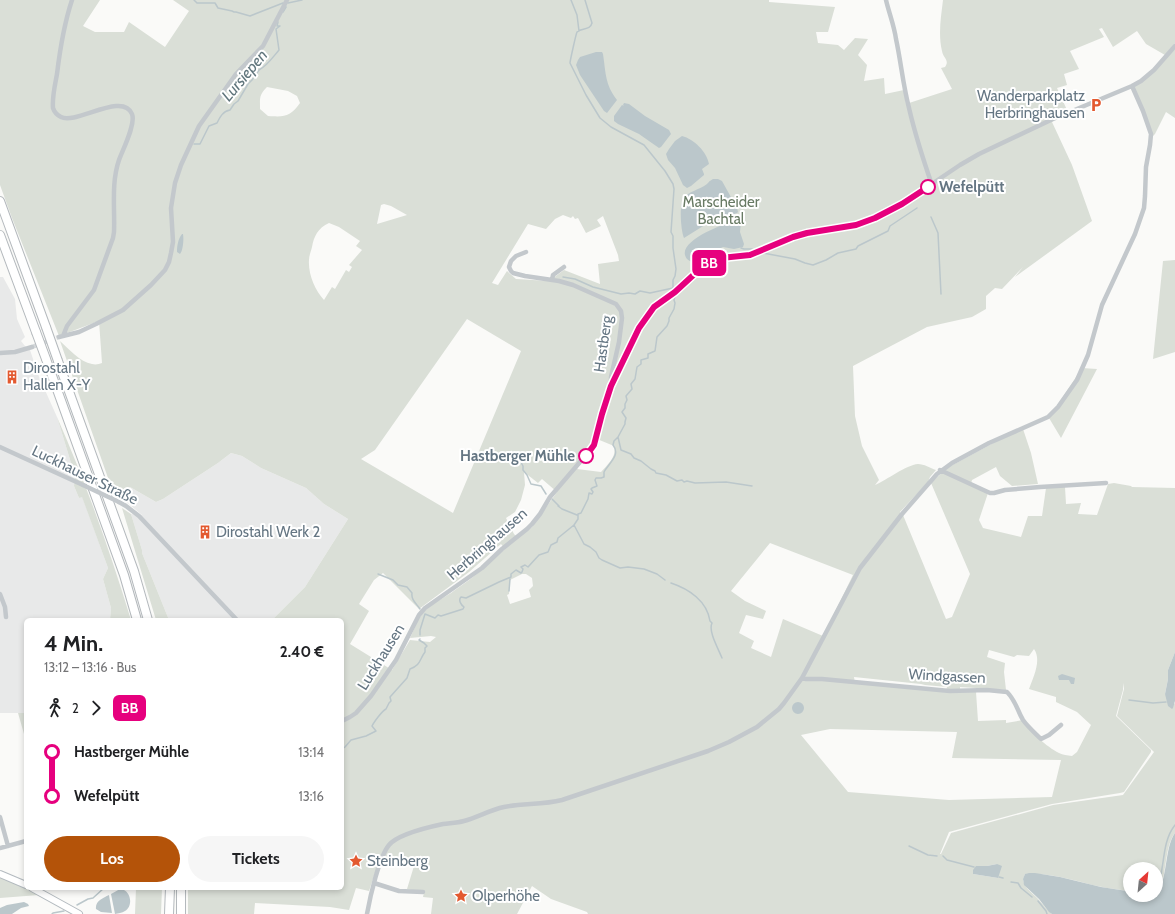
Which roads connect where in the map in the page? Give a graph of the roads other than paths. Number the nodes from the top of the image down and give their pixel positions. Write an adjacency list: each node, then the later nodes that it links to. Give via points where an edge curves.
1 (72, 0): 2 (street, via 65,19 53,109 60,117 68,118 123,106 130,110 133,119 115,176 113,238 94,290 61,337 79,332 123,310 159,277 167,266 172,242 172,200 181,165 199,126 236,74 263,46)
2 (287, 0)
3 (886, 0): 6 (street, via 894,27 908,107)
4 (1175, 46): 5 (street, Herbringhausen, via 1154,70)
5 (1132, 86): 6 (street, Herbringhausen, via 979,154); 16 (street, via 1151,134 1144,204 1140,222 1102,305 1088,355 1080,373 1058,407 1048,417 989,443)
6 (932, 185): 14 (street, Herbringhausen, via 902,204 856,225 807,233 750,255 721,258 701,268 651,310 635,335)
7 (0, 201): 22 (highway, bridge, via 134,571)
8 (0, 235): 21 (highway, bridge, via 124,576)
9 (526, 252): 11 (street, Hastberg, via 512,260 509,265 511,271 519,275)
10 (564, 267): 11 (street, via 553,275)
11 (552, 280): 14 (street, Hastberg, via 573,285 613,302 621,311)
12 (32, 347): 13 (street)
13 (0, 353)
14 (612, 383): 19 (street, Herbringhausen, via 592,448 550,497 532,524 482,568)
15 (0, 447): 23 (street, Luckhauser Straße, bridge, via 126,506 139,516)
16 (940, 470): 17 (street, via 990,493); 24 (street, via 860,568)
17 (1106, 483)
18 (0, 594): 20 (street)
19 (435, 601): 25 (street, Luckhausen, via 422,612 396,660 368,700 354,715)
20 (6, 617)
21 (136, 618)
22 (147, 618)
23 (235, 618)
24 (802, 678): 26 (street, Windgassen, via 950,691 1008,692 1026,724 1041,739); 32 (street, via 779,708 757,727 708,751 562,800 496,809 464,821 422,829 391,842)
25 (344, 720)
26 (1061, 725)
27 (0, 817): 29 (street)
28 (24, 842): 29 (street)
29 (8, 846): 30 (street)
30 (0, 848)
31 (0, 874): 33 (main road)
32 (374, 883): 37 (street, via 399,890); 41 (street)
33 (24, 884)
34 (36, 890): 40 (main road)
35 (170, 890): 38 (highway)
36 (181, 890): 39 (highway)
37 (422, 892)
38 (169, 913)
39 (181, 913)
40 (79, 914)
41 (367, 914)

